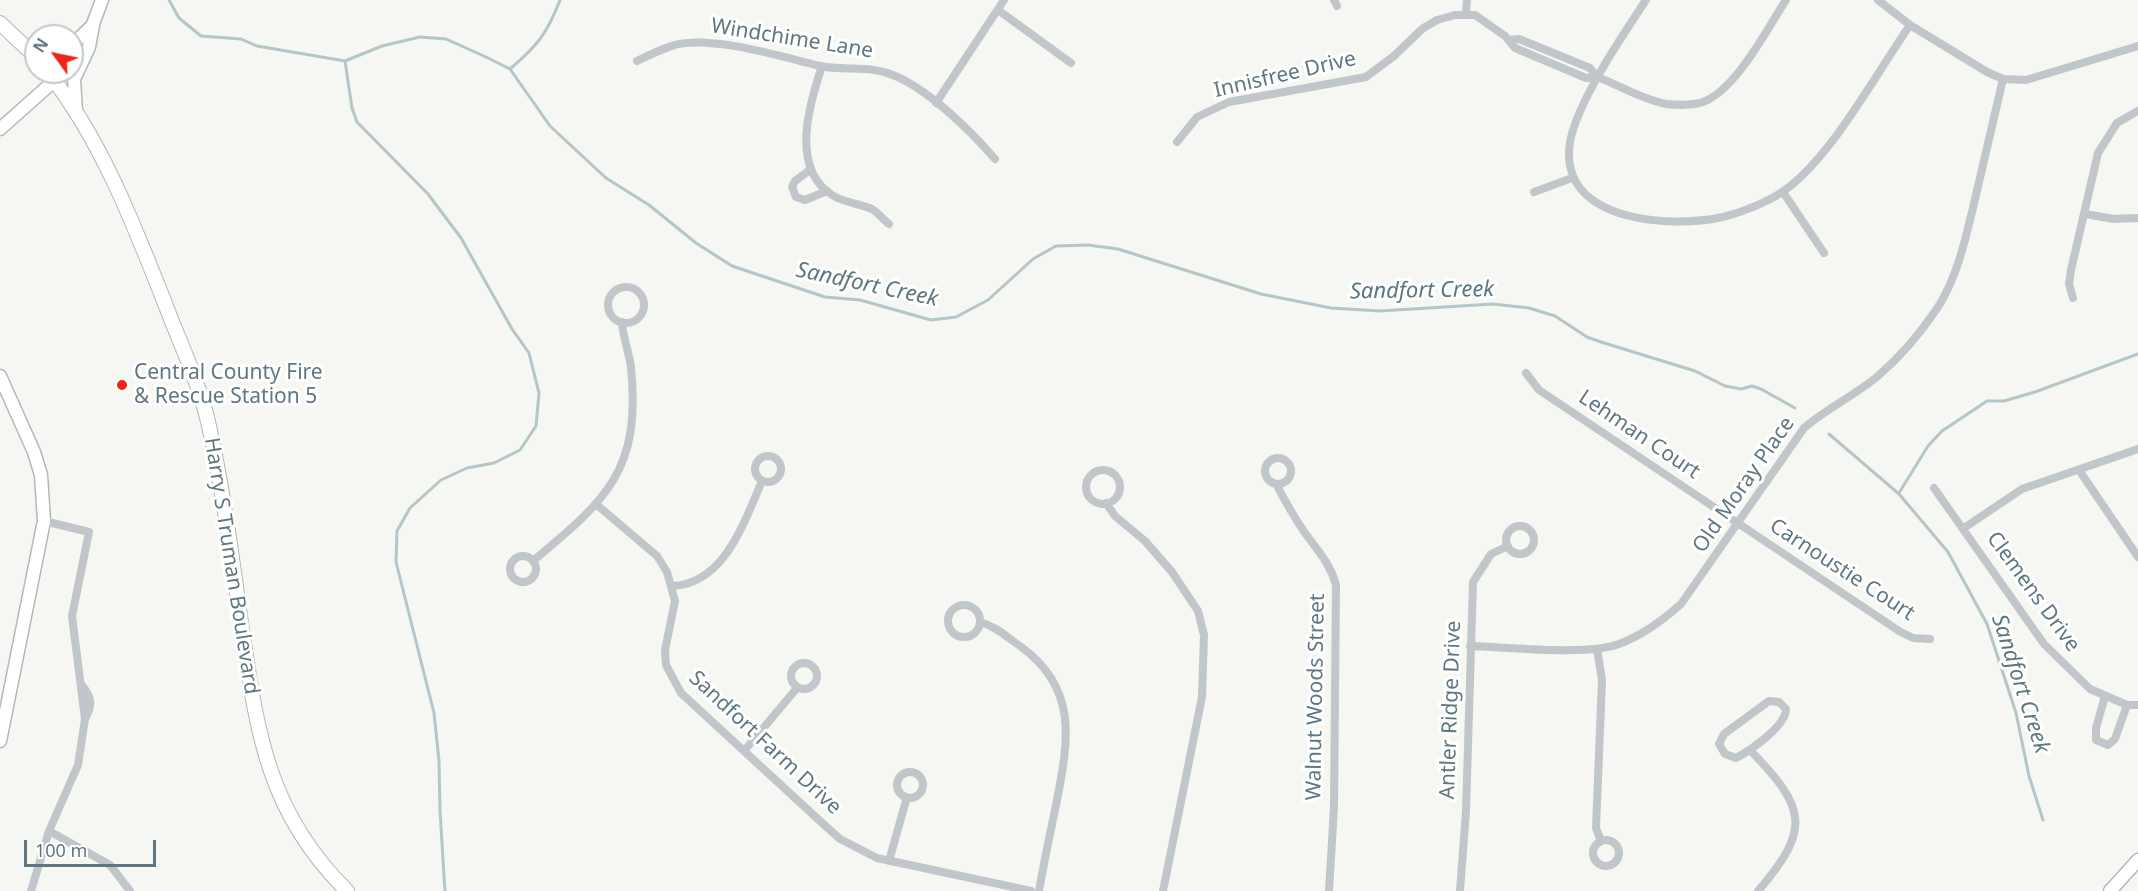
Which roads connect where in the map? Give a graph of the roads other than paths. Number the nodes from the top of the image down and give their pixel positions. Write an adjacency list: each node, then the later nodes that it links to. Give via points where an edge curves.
1 (102, 0): 10 (street)
2 (1004, 0): 7 (street)
3 (1467, 0): 8 (street)
4 (1646, 0): 19 (street)
5 (1786, 0): 19 (street, via 1734,76 1702,103 1663,103)
6 (1878, 0): 11 (street)
7 (998, 10): 17 (street); 23 (street)
8 (1466, 14): 19 (street, via 1476,15 1509,40 1519,39 1590,68); 27 (street, Innisfree Drive, via 1430,24 1366,77 1229,102 1197,117)
9 (0, 23): 14 (main road)
10 (93, 25): 12 (street); 13 (street); 24 (street, via 89,47 74,79)
11 (1910, 25): 20 (street); 33 (street, via 1815,163)
12 (84, 34)
13 (84, 41)
14 (24, 44)
15 (2138, 46): 20 (street, via 2034,78)
16 (637, 61): 18 (street, Windchime Lane, via 677,44 709,43)
17 (1071, 63)
18 (822, 66): 23 (street, Windchime Lane, via 893,75); 29 (street, via 808,130)
19 (1598, 76): 30 (street, via 1572,135)
20 (2003, 80): 50 (street, Old Moray Place, via 1969,225 1954,275 1938,306 1879,375 1825,409 1804,428)
21 (47, 84): 26 (street)
22 (61, 84): 24 (main road, Harry S Truman Boulevard)
23 (936, 104): 28 (street, Windchime Lane, via 978,139)
24 (76, 111): 75 (main road, Harry S Truman Boulevard, via 91,135 137,237 203,401 228,536 253,710 266,760 305,842)
25 (2138, 111): 34 (street, via 2117,123 2105,139 2098,153)
26 (0, 129)
27 (1177, 142)
28 (995, 159)
29 (810, 169): 31 (street); 31 (street, via 792,187 796,197 805,200)
30 (1572, 178): 32 (street); 33 (street, via 1587,197 1609,210 1630,217 1678,221 1723,217)
31 (827, 191): 36 (street, via 872,209)
32 (1534, 192)
33 (1783, 192): 37 (street)
34 (2085, 214): 35 (street); 38 (street, via 2069,284)
35 (2138, 218)
36 (889, 224)
37 (1824, 253)
38 (2073, 298)
39 (622, 322): 39 (street, via 634,321 644,308 642,296 633,288 616,290 609,299 609,311); 48 (street, via 631,368 631,426 621,468)
40 (1526, 373): 50 (street, Lehman Court, via 1539,390)
41 (0, 376): 49 (street, via 34,452 41,476)
42 (2138, 449): 43 (street)
43 (2079, 470): 51 (street, via 2022,489); 53 (street)
44 (762, 481): 55 (street, via 717,567 692,582)
45 (1276, 484): 80 (street, Walnut Woods Street, via 1322,552 1336,585)
46 (1934, 488): 51 (street, Clemens Drive)
47 (1106, 503): 47 (street, via 1119,492 1119,481 1107,470 1096,471 1088,478 1087,494 1095,502); 79 (street, via 1172,572 1198,611 1204,635 1202,697)
48 (597, 505): 54 (street); 55 (street, Sandfort Farm Drive, via 657,556)
49 (44, 521): 64 (street); 68 (street, via 89,532 72,616 85,720 78,765)
50 (1737, 523): 57 (street, Carnoustie Court, via 1899,631 1913,638); 59 (street, Old Moray Place, via 1681,604 1637,636)
51 (1964, 528): 61 (street, Clemens Drive, via 2044,644 2080,681)
52 (1508, 546): 58 (street, Antler Ridge Drive, via 1491,554 1476,574)
53 (2138, 557)
54 (534, 560)
55 (672, 586): 66 (street, Sandfort Farm Drive, via 675,601 665,650 672,681)
56 (980, 622): 78 (street, via 1028,652 1044,669 1062,702 1067,742)
57 (1930, 639)
58 (1470, 646): 59 (street, Old Moray Place); 81 (street, Antler Ridge Drive, via 1466,822)
59 (1597, 650): 69 (street, via 1602,680 1596,828)
60 (797, 688): 66 (street)
61 (2105, 696): 62 (street, Clemens Drive); 62 (street, via 2096,729 2096,740 2102,743 2108,745 2115,739)
62 (2127, 705): 63 (street, Clemens Drive)
63 (2138, 705)
64 (0, 740)
65 (1750, 750): 65 (street, via 1730,757 1720,748 1719,740 1764,702 1779,702 1786,709 1784,720); 82 (street, via 1791,797 1796,821 1791,846)
66 (744, 751): 71 (street, Sandfort Farm Drive, via 840,839 859,851)
67 (907, 797): 71 (street)
68 (49, 831): 73 (street); 74 (street, via 110,865)
69 (1601, 841)
70 (2138, 860): 83 (street)
71 (889, 861): 72 (street, Sandfort Farm Drive)
72 (972, 880): 76 (street); 77 (street, Sandfort Farm Drive)
73 (32, 891)
74 (130, 891)
75 (347, 891)
76 (970, 891)
77 (1032, 891)
78 (1039, 891)
79 (1163, 891)
80 (1329, 891)
81 (1460, 891)
82 (1758, 891)
83 (2110, 891)

